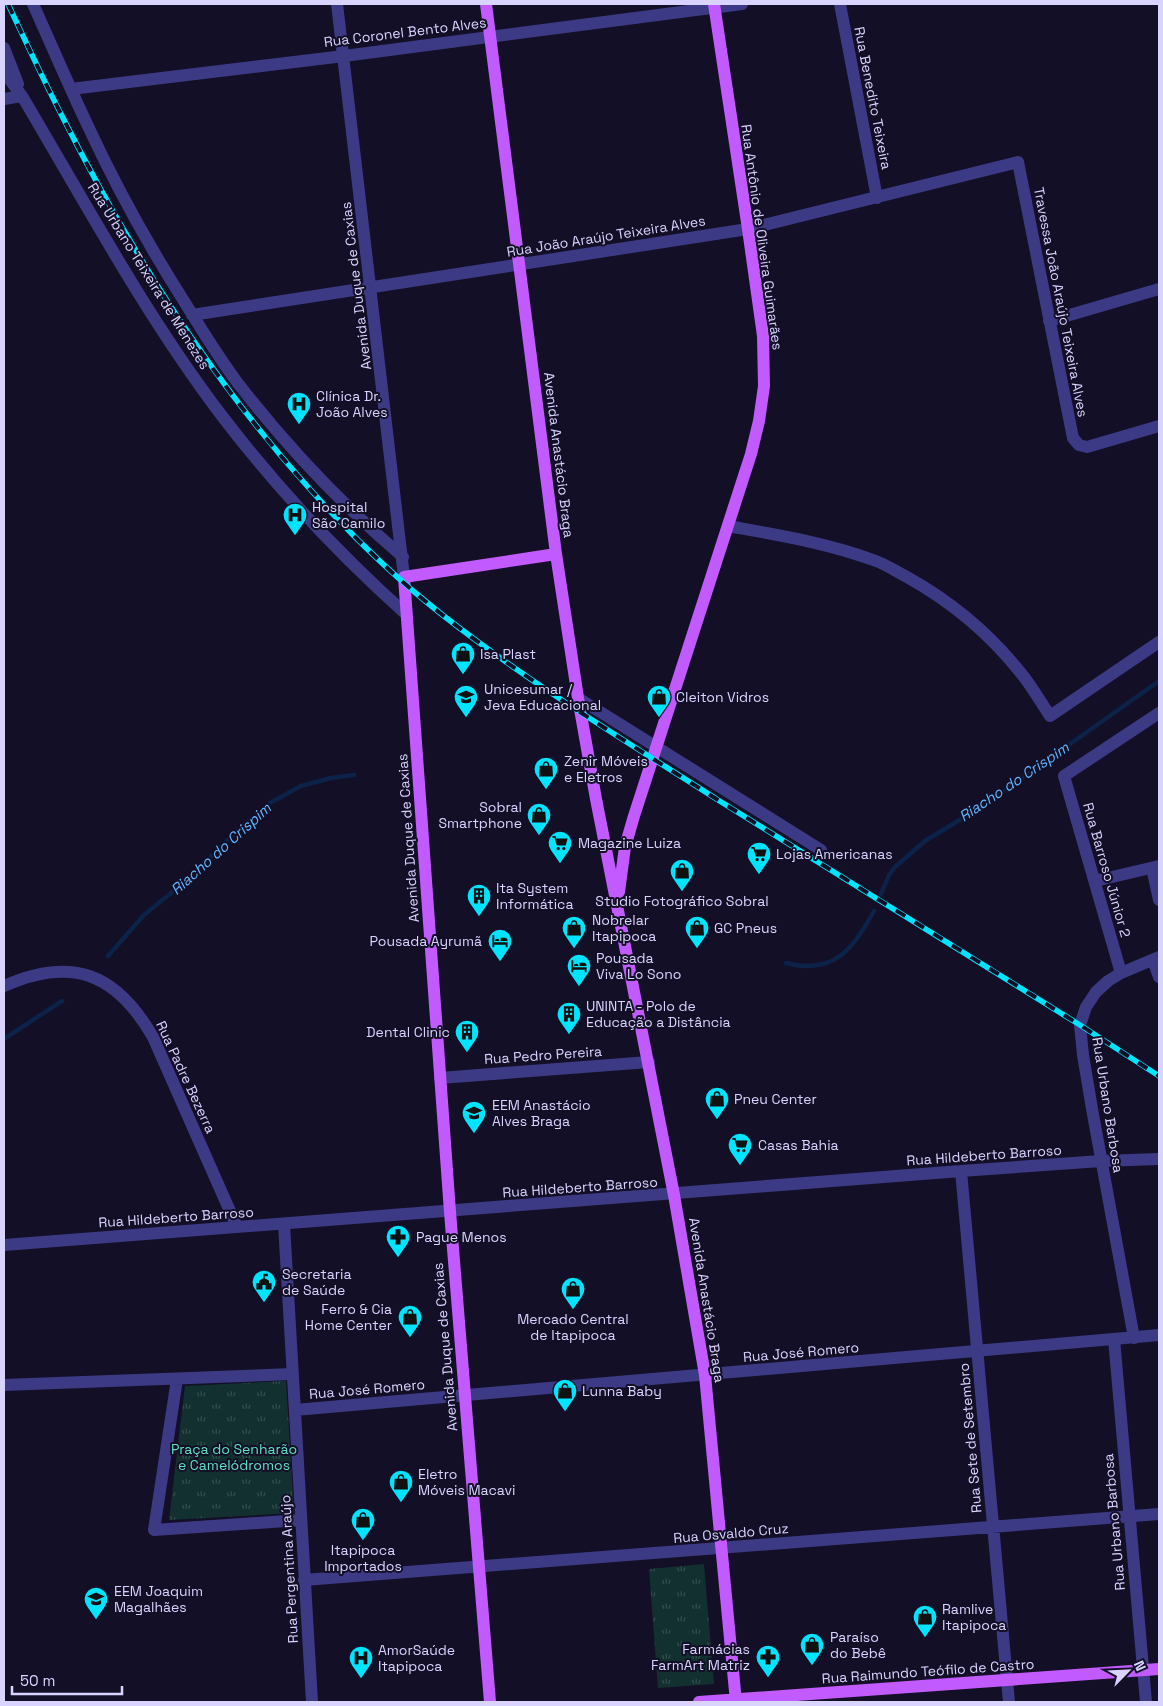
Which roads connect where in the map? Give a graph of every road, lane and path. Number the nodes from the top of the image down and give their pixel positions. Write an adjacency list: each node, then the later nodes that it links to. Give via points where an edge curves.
1 (33, 4): 11 (street, Rua Urbano Teixeira de Menezes)
2 (337, 4): 9 (street, Avenida Duque de Caxias)
3 (486, 4): 7 (main road, Avenida Anastácio Braga)
4 (742, 4): 6 (street, Rua Coronel Bento Alves)
5 (840, 4): 15 (street, Rua Benedito Teixeira)
6 (714, 6): 7 (street, Rua Coronel Bento Alves); 16 (main road, Rua Antônio de Oliveira Guimarães)
7 (490, 36): 9 (street, Rua Coronel Bento Alves); 17 (main road, Avenida Anastácio Braga)
8 (4, 48): 12 (street, Rua Urbano Teixeira de Menezes)
9 (344, 56): 11 (street, Rua Coronel Bento Alves); 18 (street, Avenida Duque de Caxias)
10 (4, 72): 12 (street, Rua Urbano Teixeira de Menezes)
11 (71, 89): 20 (street, Rua Urbano Teixeira de Menezes, via 127,202)
12 (22, 96): 13 (street); 27 (street, Rua Urbano Teixeira de Menezes, via 128,275 221,415 294,502 352,564)
13 (4, 99)
14 (1018, 162): 15 (street, Rua João Araújo Teixeira Alves); 21 (street, Travessa João Araújo Teixeira Alves)
15 (877, 198): 16 (street, Rua João Araújo Teixeira Alves)
16 (748, 229): 17 (street, Rua João Araújo Teixeira Alves); 23 (main road, Rua Antônio de Oliveira Guimarães, via 763,336 764,386 760,421)
17 (519, 265): 18 (street, Rua João Araújo Teixeira Alves); 24 (main road, Avenida Anastácio Braga)
18 (372, 288): 20 (street, Rua João Araújo Teixeira Alves); 25 (street, Avenida Duque de Caxias)
19 (1159, 290): 21 (street)
20 (192, 315): 25 (street, Rua Urbano Teixeira de Menezes, via 236,381 292,450)
21 (1049, 321): 22 (street, Travessa João Araújo Teixeira Alves, via 1071,433 1079,446 1092,446)
22 (1159, 426)
23 (728, 526): 28 (street, via 833,547 878,562 923,586 962,613 994,642 1021,672 1050,716); 31 (main road, Rua Antônio de Oliveira Guimarães)
24 (556, 554): 26 (main road); 29 (main road, Avenida Anastácio Braga)
25 (402, 557): 26 (street, Avenida Duque de Caxias)
26 (404, 577): 27 (main road, Avenida Duque de Caxias)
27 (407, 615): 42 (main road, Avenida Duque de Caxias)
28 (1159, 642)
29 (578, 698): 31 (street); 36 (main road, Avenida Anastácio Braga)
30 (1159, 713): 34 (street, Rua Barroso Júnior 2, via 1064,776)
31 (654, 753): 32 (street); 36 (main road, Avenida Anastácio Braga, via 626,847)
32 (821, 850)
33 (1156, 867): 34 (street); 35 (street)
34 (1094, 881): 38 (street, Rua Barroso Júnior 2)
35 (1159, 900)
36 (618, 907): 41 (main road, Avenida Anastácio Braga)
37 (1156, 959): 38 (street); 39 (street)
38 (1121, 973): 44 (street, Rua Urbano Barbosa, via 1096,992 1080,1025)
39 (1159, 977)
40 (4, 986): 49 (street, Rua Padre Bezerra, via 43,972 77,972 97,979 122,996 140,1017 158,1048)
41 (649, 1062): 42 (street, Rua Pedro Pereira); 46 (main road, Avenida Anastácio Braga)
42 (440, 1078): 47 (main road, Avenida Duque de Caxias)
43 (1159, 1159): 44 (street, Rua Hildeberto Barroso)
44 (1101, 1161): 45 (street, Rua Hildeberto Barroso); 52 (street, Rua Urbano Barbosa)
45 (962, 1172): 46 (street, Rua Hildeberto Barroso); 54 (street, Rua Sete de Setembro)
46 (674, 1195): 47 (street, Rua Hildeberto Barroso); 56 (main road, Avenida Anastácio Braga)
47 (450, 1212): 48 (street, Rua Hildeberto Barroso); 59 (main road, Avenida Duque de Caxias)
48 (284, 1224): 49 (street, Rua Hildeberto Barroso); 55 (street, Rua Pergentina Araújo)
49 (237, 1227): 50 (street, Rua Hildeberto Barroso)
50 (4, 1245)
51 (1159, 1335): 52 (street, Rua José Romero)
52 (1134, 1338): 53 (street, Rua José Romero)
53 (1114, 1339): 54 (street, Rua José Romero); 62 (street, Rua Urbano Barbosa)
54 (977, 1351): 56 (street, Rua José Romero); 64 (street, Rua Sete de Setembro)
55 (293, 1374): 57 (street, Rua José Romero); 60 (street, Rua Pergentina Araújo)
56 (705, 1375): 59 (street, Rua José Romero); 65 (main road, Avenida Anastácio Braga)
57 (177, 1379): 58 (street, Rua José Romero); 63 (street, via 154,1530)
58 (4, 1385)
59 (464, 1396): 60 (street, Rua José Romero); 66 (main road, Avenida Duque de Caxias)
60 (295, 1410): 63 (street, Rua Pergentina Araújo)
61 (1159, 1514): 62 (street, Rua Osvaldo Cruz)
62 (1128, 1516): 64 (street, Rua Osvaldo Cruz); 69 (street, Rua Urbano Barbosa)
63 (301, 1520): 67 (street, Rua Pergentina Araújo)
64 (993, 1527): 65 (street, Rua Osvaldo Cruz); 70 (street, Rua Sete de Setembro)
65 (721, 1548): 66 (street, Rua Osvaldo Cruz); 71 (main road, Avenida Anastácio Braga)
66 (478, 1568): 67 (street, Rua Osvaldo Cruz); 73 (main road, Avenida Duque de Caxias)
67 (304, 1580): 72 (street, Rua Pergentina Araújo)
68 (1159, 1669): 69 (main road, Rua Raimundo Teófilo de Castro)
69 (1143, 1670): 70 (main road, Rua Raimundo Teófilo de Castro); 76 (street, Rua Urbano Barbosa)
70 (1007, 1680): 71 (main road, Rua Raimundo Teófilo de Castro); 75 (street, Rua Sete de Setembro)
71 (736, 1701): 74 (main road, Rua Raimundo Teófilo de Castro)
72 (312, 1702)
73 (490, 1702)
74 (699, 1702)
75 (1009, 1702)
76 (1146, 1702)

